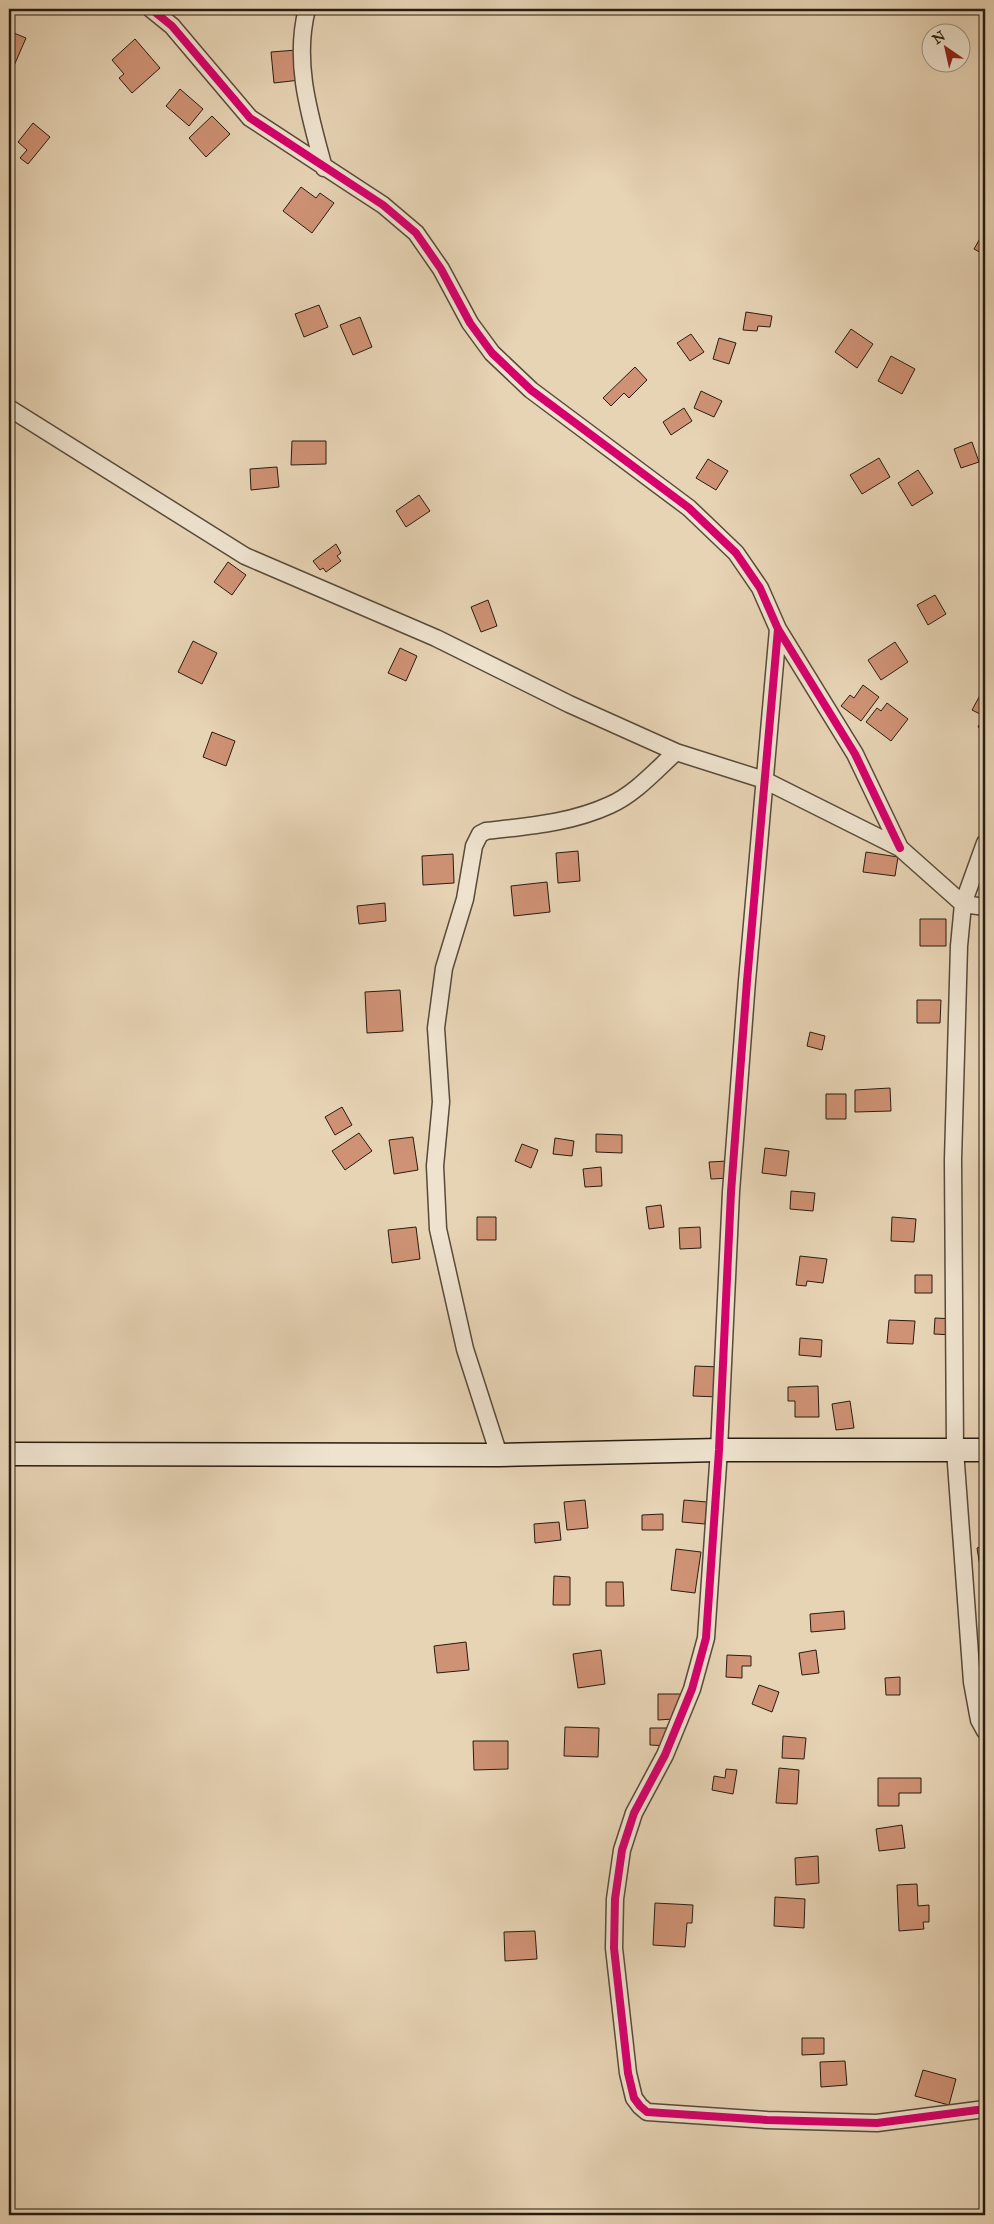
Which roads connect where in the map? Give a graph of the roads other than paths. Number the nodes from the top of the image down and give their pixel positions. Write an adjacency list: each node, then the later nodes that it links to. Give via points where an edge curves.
1 (152, 9): 3 (street, via 172,26 250,118)
2 (307, 9): 3 (street, via 301,68)
3 (324, 168): 5 (street, via 383,205 416,233 441,269 470,323 492,353 531,390 688,508 736,553 760,588)
4 (9, 408): 6 (street, via 245,556 436,638 569,704)
5 (778, 629): 7 (street); 9 (street, via 854,754)
6 (676, 752): 7 (street); 16 (street, via 641,784 612,804 565,821 486,831 480,834 474,846 464,899 444,968 436,1028 441,1102 435,1166 438,1229 465,1349)
7 (764, 780): 9 (street); 12 (street, via 731,1192)
8 (985, 843): 10 (street)
9 (900, 848): 10 (street)
10 (963, 904): 11 (street); 13 (street, via 953,1160)
11 (985, 907)
12 (719, 1450): 13 (street); 16 (street); 18 (street, via 706,1638 692,1689 665,1754 634,1813 622,1850 615,1900 614,1948 628,2073 634,2098 647,2112 767,2120 877,2123)
13 (955, 1450): 14 (street); 17 (street, via 972,1682 979,1720)
14 (985, 1450)
15 (9, 1454): 16 (street)
16 (499, 1455)
17 (985, 1731)
18 (985, 2109)

